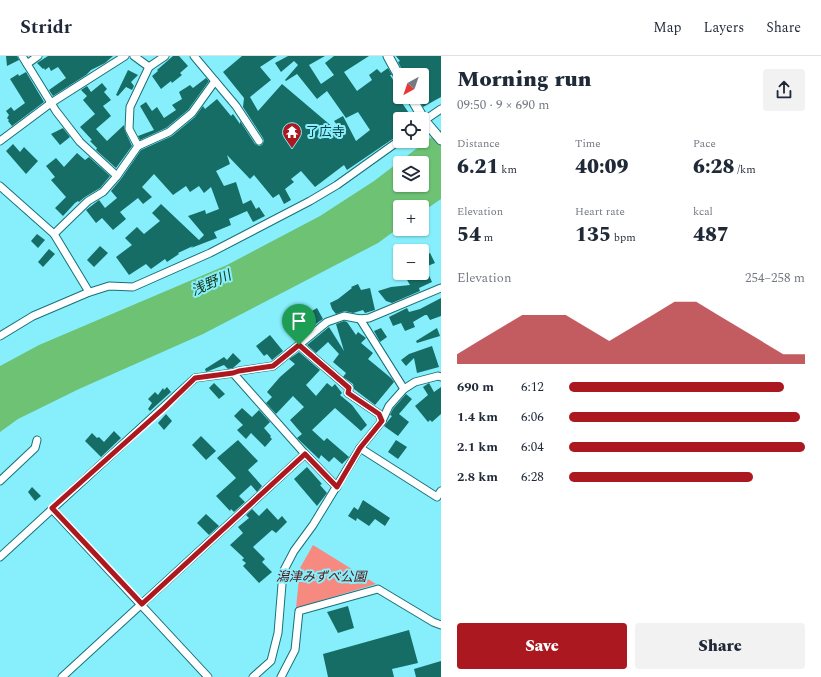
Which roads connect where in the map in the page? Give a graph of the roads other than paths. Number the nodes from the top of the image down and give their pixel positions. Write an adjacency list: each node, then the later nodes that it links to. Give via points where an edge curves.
1 (22, 56): 8 (street)
2 (38, 56): 8 (street)
3 (125, 56): 12 (street)
4 (134, 56): 9 (street)
5 (165, 56): 9 (street)
6 (194, 56): 11 (street)
7 (388, 56): 10 (street)
8 (27, 64): 12 (street)
9 (149, 67): 20 (street, via 130,107 129,129)
10 (395, 68)
11 (215, 81): 18 (street, via 236,106); 20 (street, via 192,113 169,132)
12 (51, 103): 17 (street); 21 (street, via 80,142)
13 (441, 109): 14 (street)
14 (429, 119)
15 (429, 126): 16 (street)
16 (441, 140)
17 (0, 141)
18 (259, 141)
19 (393, 145): 25 (street, via 337,185 210,254 133,287 109,286)
20 (138, 146): 21 (street)
21 (117, 176): 23 (street, via 103,192 88,202)
22 (0, 186): 23 (street)
23 (54, 234): 25 (street)
24 (441, 288): 26 (street, via 369,318)
25 (89, 292): 27 (street, via 33,316)
26 (360, 319): 28 (street, via 344,316 327,322); 31 (street)
27 (0, 336)
28 (299, 345): 29 (street, via 273,366); 32 (street, via 349,388 348,393 379,414)
29 (233, 373): 35 (street); 39 (street, via 195,378)
30 (441, 377): 31 (street, via 415,382)
31 (404, 389): 32 (street, via 389,406)
32 (382, 421): 34 (street)
33 (37, 440): 36 (street, via 35,448)
34 (360, 448): 37 (street); 38 (street, via 437,497)
35 (305, 454): 37 (street); 41 (street)
36 (0, 481)
37 (337, 487): 45 (street, via 283,572 278,633 270,661)
38 (441, 491)
39 (52, 508): 40 (street); 41 (street)
40 (0, 557)
41 (142, 604): 43 (street); 44 (street)
42 (441, 625): 46 (street, via 378,589 299,611 295,650)
43 (62, 677)
44 (208, 677)
45 (253, 677)
46 (281, 677)

